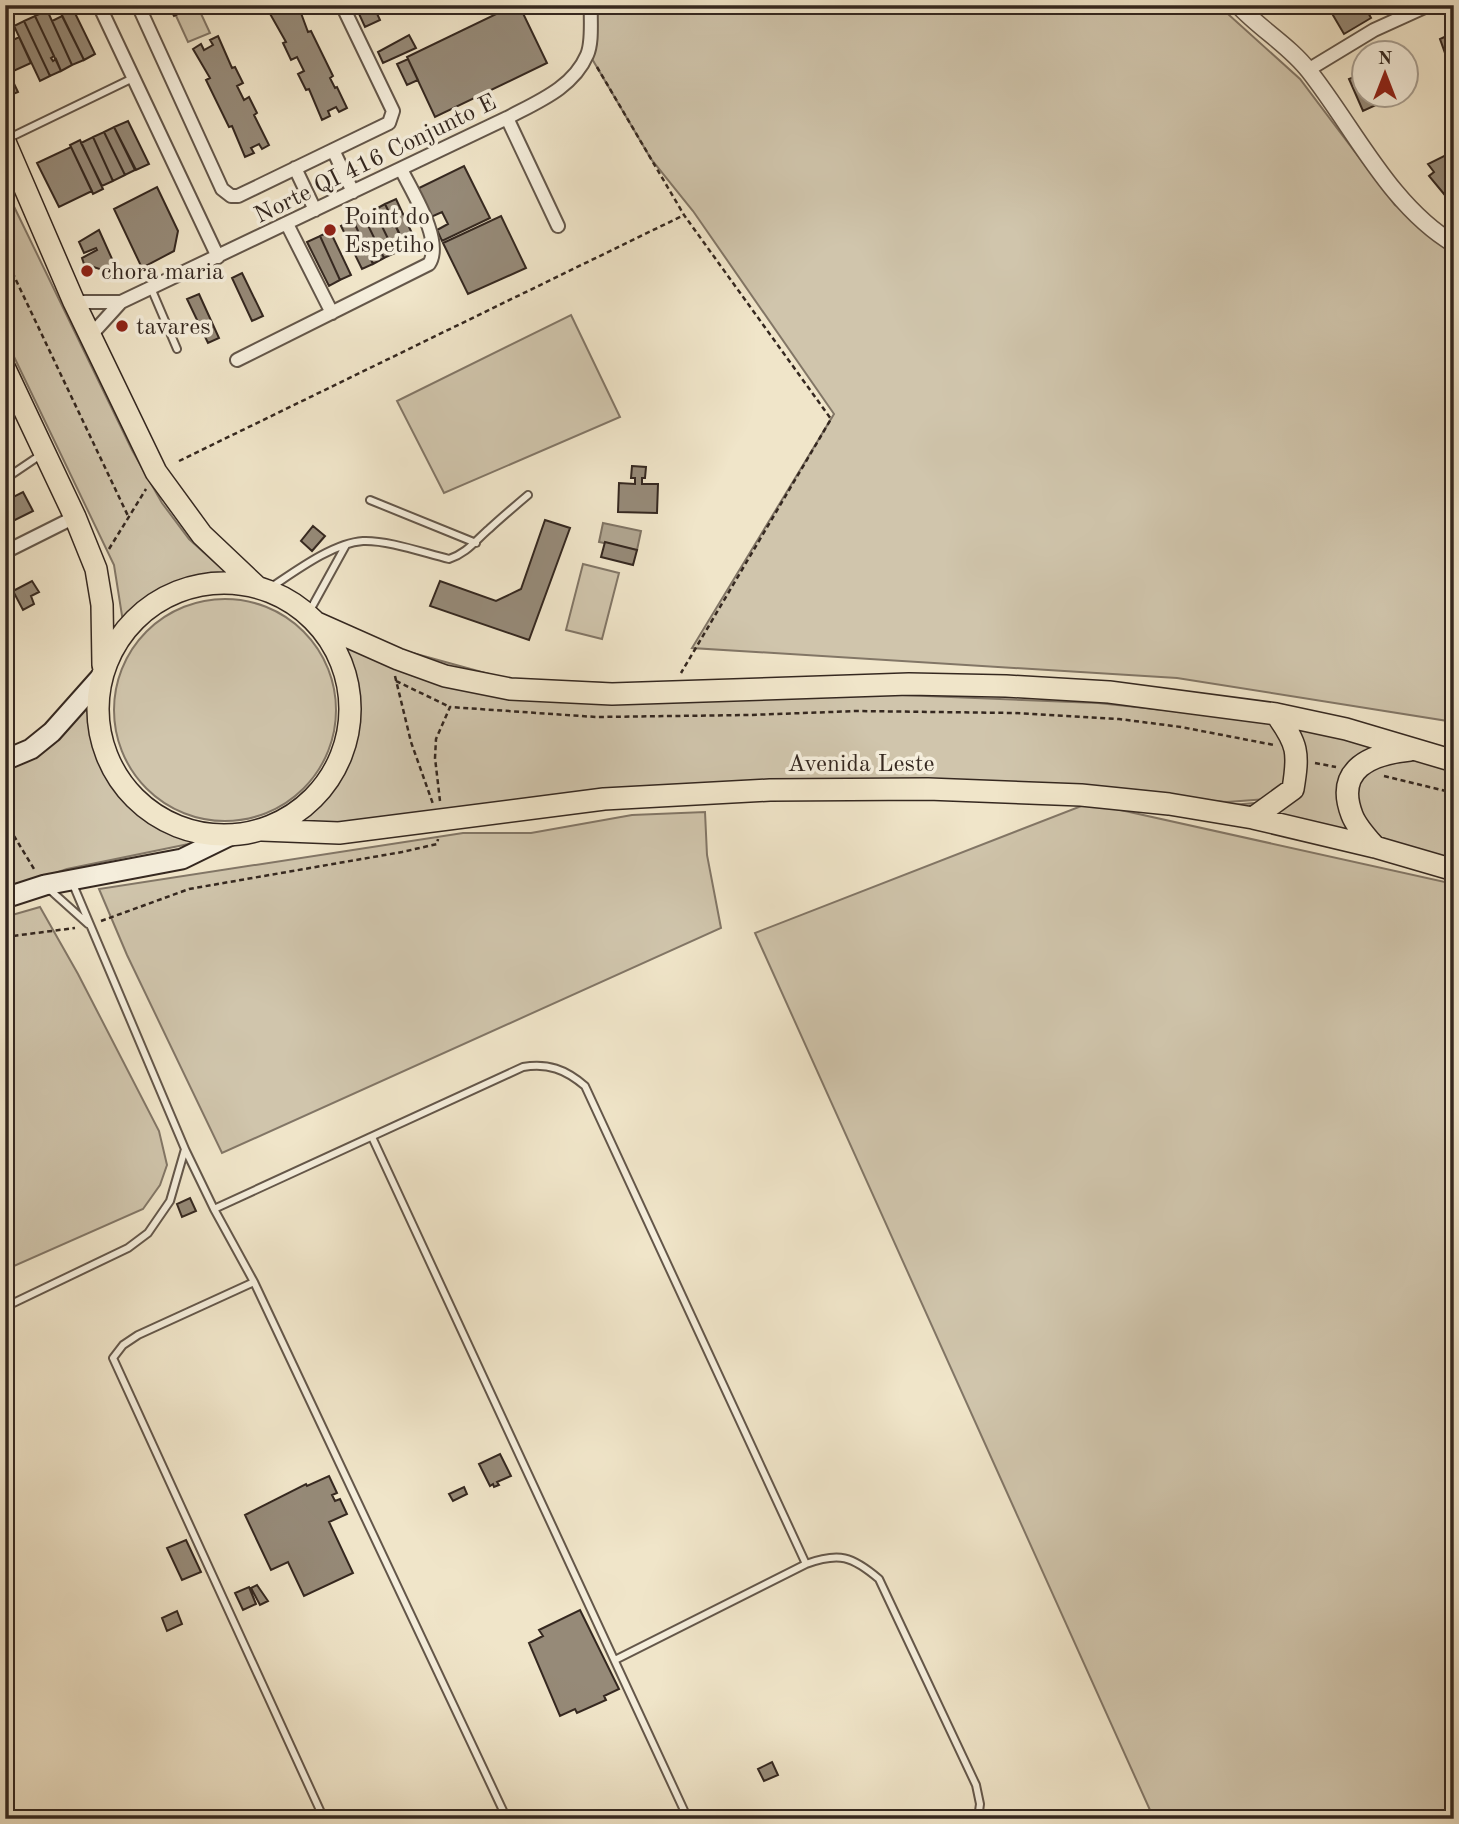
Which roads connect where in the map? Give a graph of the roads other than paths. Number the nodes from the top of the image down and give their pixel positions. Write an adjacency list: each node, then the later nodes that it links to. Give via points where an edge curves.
1 (99, 5): 8 (street)
2 (138, 5): 12 (street, via 222,189 238,196)
3 (342, 5): 11 (street, via 393,111 389,123)
4 (591, 5): 9 (street, Norte QI 416 Conjunto E, via 588,52 575,75 560,89)
5 (1238, 5): 7 (street)
6 (1429, 5): 7 (street, via 1374,30)
7 (1308, 70): 18 (street, via 1405,202)
8 (134, 78): 10 (lane); 19 (street)
9 (507, 118): 13 (street, Norte QI 416 Conjunto E); 17 (street)
10 (5, 141): 21 (main road)
11 (332, 150): 12 (street); 14 (street)
12 (295, 169): 15 (street)
13 (401, 169): 14 (street, Norte QI 416 Conjunto E); 23 (street, via 432,236 434,256 429,264)
14 (353, 192): 15 (street, Norte QI 416 Conjunto E)
15 (315, 210): 16 (street, Norte QI 416 Conjunto E)
16 (287, 224): 19 (street, Norte QI 416 Conjunto E); 23 (street)
17 (558, 226)
18 (1454, 244)
19 (218, 257): 20 (street, Norte QI 416 Conjunto E)
20 (151, 288): 22 (street, Norte QI 416 Conjunto E); 25 (lane)
21 (74, 302): 22 (street, Norte QI 416 Conjunto E); 24 (main road)
22 (121, 302): 24 (street, Norte QI 416 Conjunto E)
23 (332, 313): 26 (street)
24 (91, 335): 36 (main road, via 156,472 202,535)
25 (177, 349)
26 (237, 360)
27 (6, 373): 28 (main road)
28 (44, 453): 29 (lane); 32 (main road)
29 (5, 479)
30 (528, 495): 33 (lane)
31 (370, 500): 33 (lane)
32 (75, 517): 35 (street); 38 (main road, via 96,569 102,605)
33 (476, 543): 34 (lane, via 449,559 373,542)
34 (346, 545): 36 (lane); 37 (lane)
35 (5, 552)
36 (262, 588): 37 (main road); 38 (main road, via 206,585 182,590 148,607 121,633)
37 (312, 618): 39 (main road, via 445,676 510,689 612,695 909,684 1006,686 1108,692); 44 (main road, via 338,653 349,687 351,724 341,759 322,790 296,814)
38 (102, 672): 41 (main road, via 52,732); 45 (main road, via 96,717 104,755 124,789 153,815 190,832)
39 (1276, 714): 40 (main road); 43 (main road, via 1291,734 1298,759 1293,789)
40 (1415, 749): 42 (main road); 46 (main road, via 1388,752 1354,771 1348,794 1352,817)
41 (5, 760)
42 (1454, 761)
43 (1253, 818): 44 (main road, Avenida Leste, via 1081,795 783,789 604,799 338,833); 46 (main road, Avenida Leste)
44 (262, 830): 45 (main road)
45 (229, 836): 49 (main road, via 182,859)
46 (1375, 847): 47 (main road, Avenida Leste)
47 (1454, 870)
48 (40, 878): 49 (main road); 50 (main road); 51 (lane)
49 (71, 880): 51 (lane)
50 (5, 898)
51 (89, 925): 53 (lane)
52 (372, 1136): 54 (lane); 57 (lane, via 523,1067 557,1067 584,1086); 58 (lane)
53 (185, 1149): 54 (lane); 56 (lane, via 170,1201 148,1233 128,1248)
54 (214, 1209): 55 (lane)
55 (254, 1282): 59 (lane, via 138,1335 113,1358); 60 (lane)
56 (5, 1307)
57 (806, 1564): 58 (lane); 62 (lane, via 828,1556 847,1559 880,1579 976,1784)
58 (615, 1660): 61 (lane)
59 (324, 1819)
60 (507, 1819)
61 (688, 1819)
62 (978, 1819)

